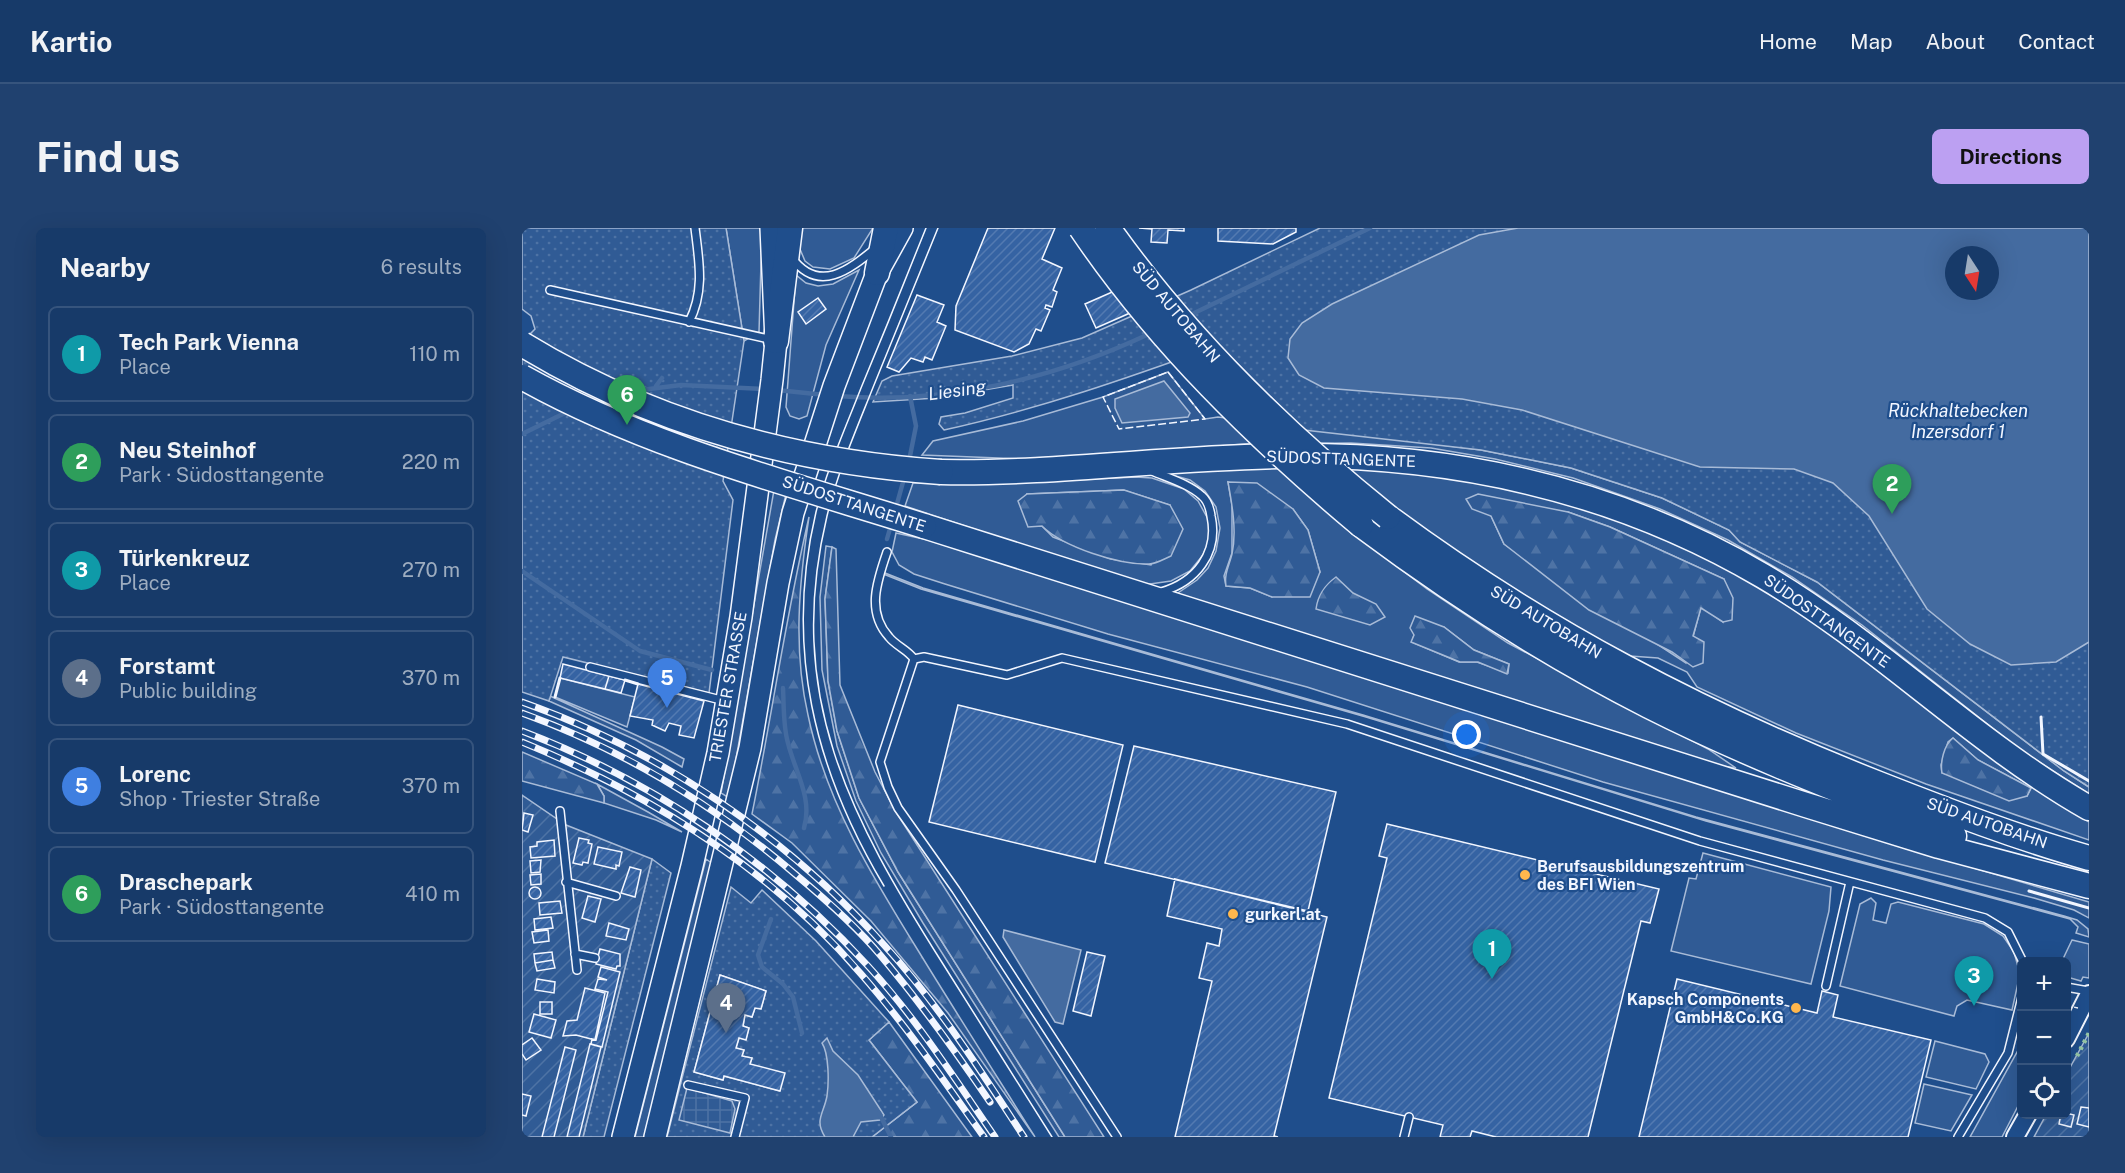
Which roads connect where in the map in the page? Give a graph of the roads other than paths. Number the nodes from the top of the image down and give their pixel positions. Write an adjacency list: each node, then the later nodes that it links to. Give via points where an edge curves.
1 (695, 228): 10 (lane, via 701,285)
2 (771, 228): 11 (main road, TRIESTER STRASSE)
3 (790, 228): 7 (highway)
4 (1081, 228): 23 (highway, SÜD AUTOBAHN, bridge, via 1130,296 1216,394 1361,525 1428,575 1649,706 1786,770)
5 (1108, 228): 22 (highway, SÜD AUTOBAHN, bridge, via 1232,378 1334,473 1505,600 1660,688 1807,756 1951,812)
6 (890, 233): 7 (lane, via 845,271 830,277 813,276 799,268); 8 (highway)
7 (788, 254): 11 (highway)
8 (877, 273): 41 (main road, TRIESTER STRASSE, via 826,408 793,513 750,748)
9 (550, 290): 10 (lane)
10 (689, 322): 11 (lane)
11 (776, 341): 19 (main road, TRIESTER STRASSE)
12 (522, 344): 14 (highway, SÜDOSTTANGENTE, bridge, via 605,389 712,432 826,459 941,472 1026,472)
13 (522, 377): 16 (highway, SÜDOSTTANGENTE, bridge, via 645,435)
14 (1136, 465): 16 (lane, via 1203,496 1214,529 1203,566 1190,579 1173,589); 20 (highway, SÜDOSTTANGENTE, via 1275,456 1412,460 1541,483 1632,513 1719,552 1802,600 2013,759)
15 (887, 552): 17 (lane, via 877,584 876,613 890,638)
16 (1147, 596): 23 (highway, SÜDOSTTANGENTE, via 1928,843)
17 (914, 659): 25 (lane, via 924,657 1007,675 1062,658 1347,724 1700,842); 43 (lane, via 880,762 888,788)
18 (590, 667): 19 (lane)
19 (728, 701): 40 (main road, TRIESTER STRASSE, via 692,866)
20 (2089, 808)
21 (560, 812): 24 (lane)
22 (2089, 858)
23 (2051, 874): 26 (highway, SÜDOSTTANGENTE)
24 (566, 882): 27 (lane); 28 (lane)
25 (1850, 882): 29 (lane, via 1985,918 2008,932); 32 (lane)
26 (2089, 886)
27 (616, 896)
28 (575, 954): 30 (lane); 31 (lane)
29 (2020, 957)
30 (595, 958)
31 (577, 970)
32 (1826, 986)
33 (2071, 988): 34 (lane)
34 (2089, 992): 36 (street)
35 (2018, 1011): 45 (lane, via 2008,1053)
36 (2071, 1030)
37 (688, 1084): 42 (lane, via 745,1098)
38 (1409, 1117): 44 (lane)
39 (2025, 1119): 46 (street)
40 (623, 1137)
41 (655, 1137)
42 (735, 1137)
43 (1117, 1137)
44 (1404, 1137)
45 (1958, 1137)
46 (2016, 1137)

